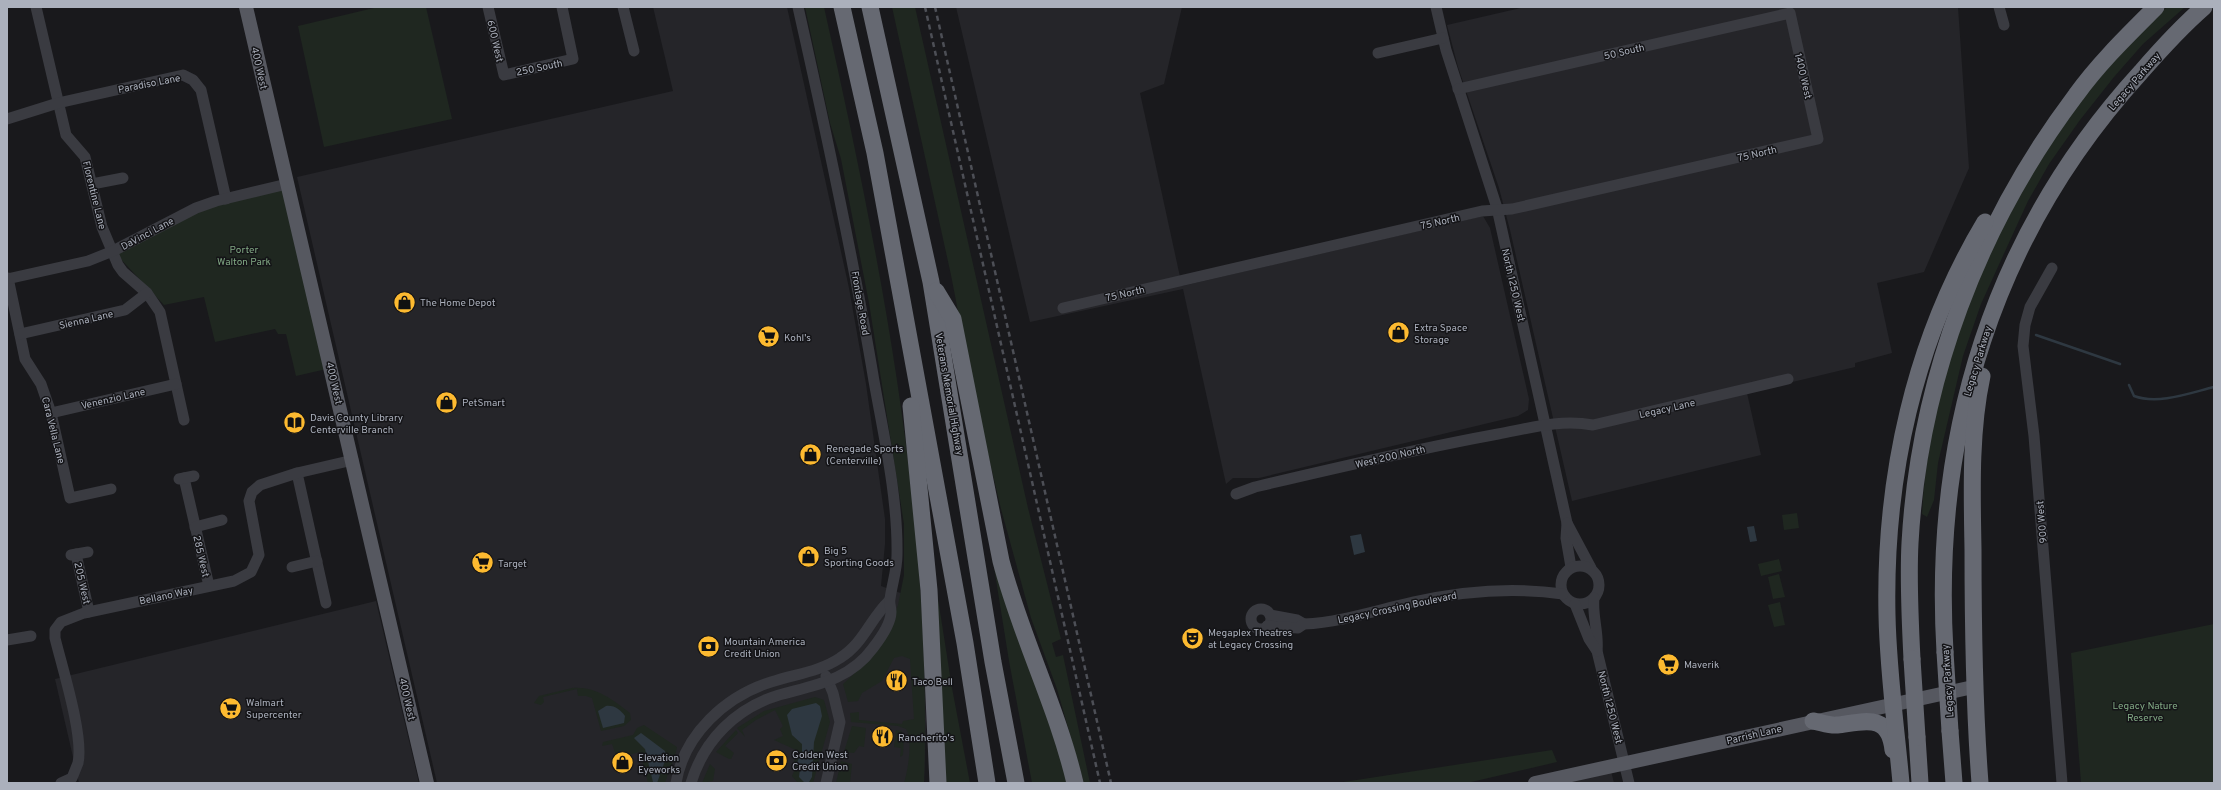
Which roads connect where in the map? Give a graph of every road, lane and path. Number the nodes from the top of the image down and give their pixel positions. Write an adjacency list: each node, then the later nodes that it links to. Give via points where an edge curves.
1 (36, 7): 20 (street, Florentine Lane)
2 (246, 7): 26 (main road, 400 West)
3 (488, 7): 18 (street, 600 West)
4 (562, 7): 18 (street, 250 South, via 573,59)
5 (623, 7): 16 (street)
6 (798, 7): 61 (street, Frontage Road, via 848,234 883,434 897,533 897,557)
7 (842, 7): 35 (highway, via 875,153)
8 (870, 7): 33 (highway, Veterans Memorial Highway)
9 (1436, 7): 15 (street, North 1250 West)
10 (1999, 7): 14 (street)
11 (2156, 7): 23 (highway, via 2076,94)
12 (2204, 7): 31 (highway, Legacy Parkway, via 2162,49 2086,136 2034,221)
13 (1790, 13): 19 (street, 50 South); 22 (street, 1400 West)
14 (2004, 25)
15 (1443, 38): 17 (street); 19 (street, North 1250 West)
16 (634, 50)
17 (1378, 53)
18 (504, 74)
19 (1458, 89): 28 (street, North 1250 West)
20 (58, 103): 21 (street, Paradiso Lane); 25 (street, Florentine Lane, via 66,135 85,157); 27 (street, Paradiso Lane, via 170,77 183,75 193,80 201,90)
21 (7, 119)
22 (1818, 139): 28 (street, 75 North, via 1512,208)
23 (2038, 148): 74 (highway, via 2020,162 1977,234 1948,290 1926,348 1904,424 1895,475 1888,561 1887,615); 93 (highway, bridge, via 1990,232 1961,301 1942,358 1926,422 1916,481 1910,543 1912,658)
24 (123, 178): 25 (street)
25 (92, 184): 29 (street, Florentine Lane, via 102,227)
26 (287, 184): 27 (street, DaVinci Lane); 43 (main road, 400 West)
27 (226, 199): 29 (street, DaVinci Lane, via 186,213)
28 (1497, 208): 36 (street, 75 North); 42 (street, North 1250 West)
29 (113, 251): 32 (street, DaVinci Lane, via 88,261); 34 (street, Florentine Lane, via 123,272)
30 (2052, 268): 96 (street, 900 West, via 2030,307 2023,346 2034,436)
31 (2008, 272): 73 (highway, via 1985,359 1975,428 1972,508); 94 (highway, Legacy Parkway, bridge, via 1980,348 1959,428 1950,483 1944,544 1945,652)
32 (8, 279): 37 (street, Cara Vella Lane)
33 (931, 282): 87 (highway, Veterans Memorial Highway, via 992,662); 88 (highway, via 953,319 1003,568 1024,634 1063,736)
34 (147, 293): 37 (street, Sienna Lane, via 125,310); 39 (street, Florentine Lane, via 160,312)
35 (903, 307): 79 (highway, via 929,590); 86 (highway, via 965,643)
36 (1063, 308)
37 (20, 334): 40 (street, Cara Vella Lane, via 25,359 41,384)
38 (1788, 379): 42 (street, Legacy Lane, via 1594,425 1574,422)
39 (176, 384): 40 (street, Venenzio Lane); 41 (street, Florentine Lane)
40 (51, 413): 46 (street, Cara Vella Lane, via 70,498)
41 (184, 420)
42 (1546, 424): 47 (street, West 200 North, via 1468,438 1254,487); 49 (street, North 1250 West)
43 (353, 460): 44 (street, Bellano Way); 82 (main road, 400 West)
44 (297, 473): 52 (street); 57 (street, Bellano Way, via 260,485 252,492 249,501 259,555 251,572 234,581)
45 (186, 478): 50 (street, 285 West)
46 (111, 489)
47 (1236, 494)
48 (222, 520): 50 (street, 285 West)
49 (1567, 523): 54 (street, North 1250 West, via 1566,538); 55 (street, North 1250 West)
50 (195, 527): 57 (street, 285 West)
51 (88, 552): 64 (street, 205 West, via 74,554)
52 (317, 561): 53 (street); 62 (street)
53 (292, 567)
54 (1571, 567): 55 (street, via 1580,565); 56 (street)
55 (1591, 568): 60 (street, via 1599,580 1598,593)
56 (1562, 577): 58 (street); 59 (street)
57 (209, 586): 64 (street, Bellano Way)
58 (1539, 590): 59 (street, Legacy Crossing Boulevard); 66 (street, Legacy Crossing Boulevard, via 1483,591 1449,595 1349,618)
59 (1563, 594): 63 (street)
60 (1594, 598): 63 (street, via 1586,603); 70 (street, North 1250 West)
61 (889, 601): 71 (street, Frontage Road, via 879,611 858,644 842,658); 72 (street, Frontage Road, via 891,614 870,652 846,673)
62 (326, 603)
63 (1575, 604): 70 (street, North 1250 West, via 1589,639)
64 (89, 612): 80 (street, Bellano Way, via 61,622 55,630 75,720 78,747 78,762 72,778)
65 (1270, 616): 66 (street, Legacy Crossing Boulevard, via 1297,620); 67 (street, via 1270,624); 67 (street, Legacy Crossing Boulevard, via 1267,611 1261,609 1252,615 1251,621 1256,627)
66 (1304, 624): 67 (street, Legacy Crossing Boulevard, via 1298,628)
67 (1267, 626)
68 (31, 636): 69 (street)
69 (7, 640)
70 (1597, 651): 78 (street, North 1250 West)
71 (822, 668): 72 (street); 83 (street, Frontage Road, via 764,684 729,702 695,737)
72 (828, 682): 84 (street, Frontage Road, via 761,702 735,717 709,744); 85 (street, via 834,693 840,722)
73 (1973, 687): 74 (main road, Parrish Lane); 95 (highway)
74 (1894, 703): 75 (main road, Parrish Lane); 77 (highway)
75 (1846, 713): 76 (main road, Parrish Lane); 77 (highway, via 1878,716 1890,725)
76 (1813, 721): 78 (main road, Parrish Lane); 91 (highway, via 1836,726 1861,720 1878,724 1886,730 1892,742)
77 (1897, 736): 92 (highway)
78 (1624, 763): 89 (main road, Parrish Lane); 90 (street, North 1250 West)
79 (937, 778)
80 (65, 782): 81 (street)
81 (61, 783)
82 (427, 783)
83 (676, 783)
84 (691, 783)
85 (826, 783)
86 (987, 783)
87 (1016, 783)
88 (1075, 783)
89 (1535, 783)
90 (1629, 783)
91 (1896, 783)
92 (1901, 783)
93 (1920, 783)
94 (1954, 783)
95 (1980, 783)
96 (2062, 783)

